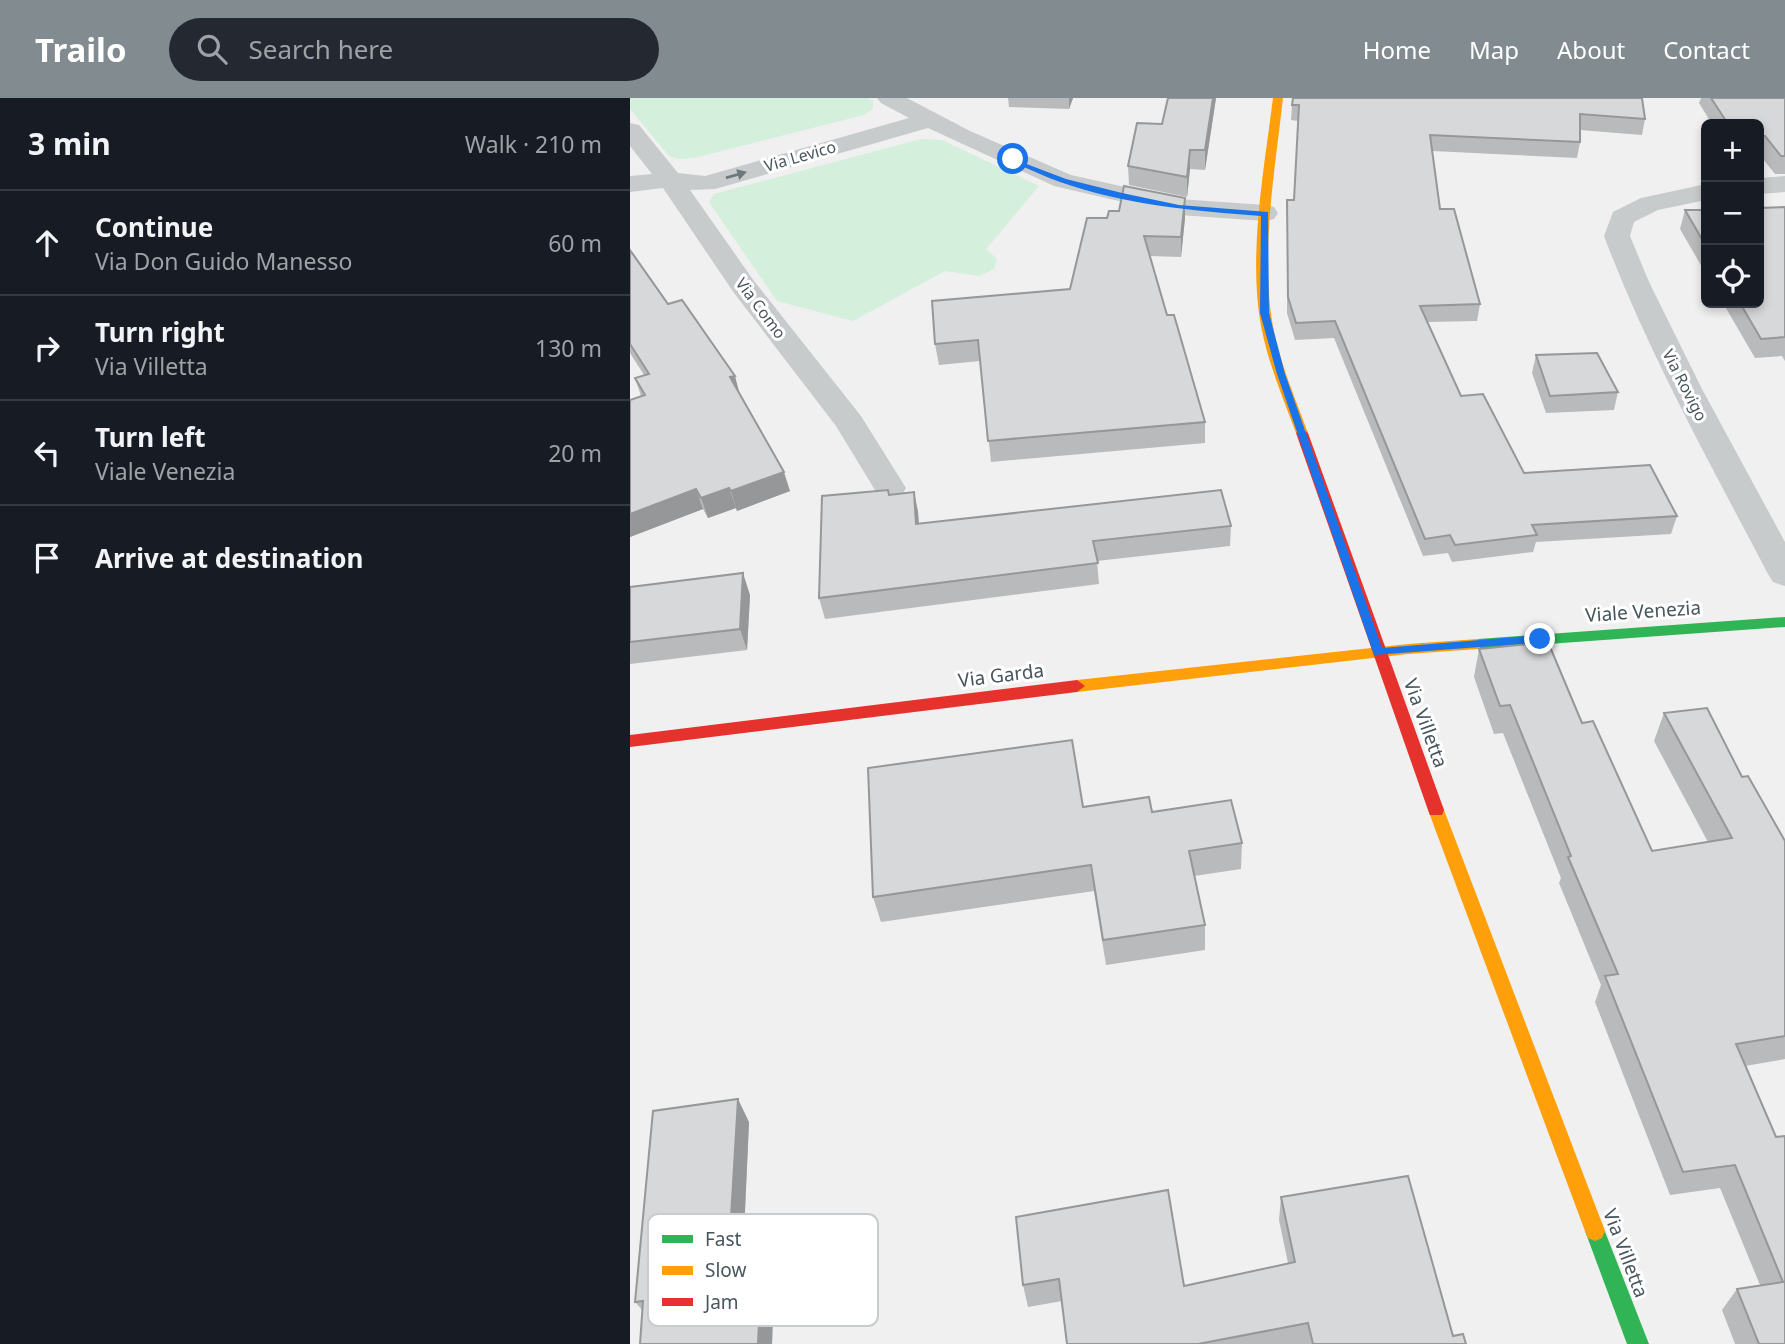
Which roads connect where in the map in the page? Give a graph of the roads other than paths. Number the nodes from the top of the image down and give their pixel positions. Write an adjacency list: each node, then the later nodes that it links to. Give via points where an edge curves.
1 (1278, 98): 9 (street, Via Villetta)
2 (909, 109): 4 (street, Via Levico, via 706,184); 9 (street, via 1063,181 1179,207)
3 (630, 130): 4 (street, Via Como)
4 (670, 180): 5 (street, Via Levico); 10 (street, Via Como, via 744,287 850,423)
5 (630, 184)
6 (1785, 184): 7 (street)
7 (1764, 186)
8 (1701, 193): 11 (street, Via Rovigo, via 1650,204 1622,218 1617,236 1634,282 1687,389)
9 (1265, 214): 13 (street, Via Villetta, via 1265,313 1281,374)
10 (890, 488)
11 (1785, 574)
12 (1785, 622): 13 (street, Viale Venezia)
13 (1378, 653): 14 (street, Via Garda); 15 (street, Via Villetta)
14 (630, 741)
15 (1638, 1344)

